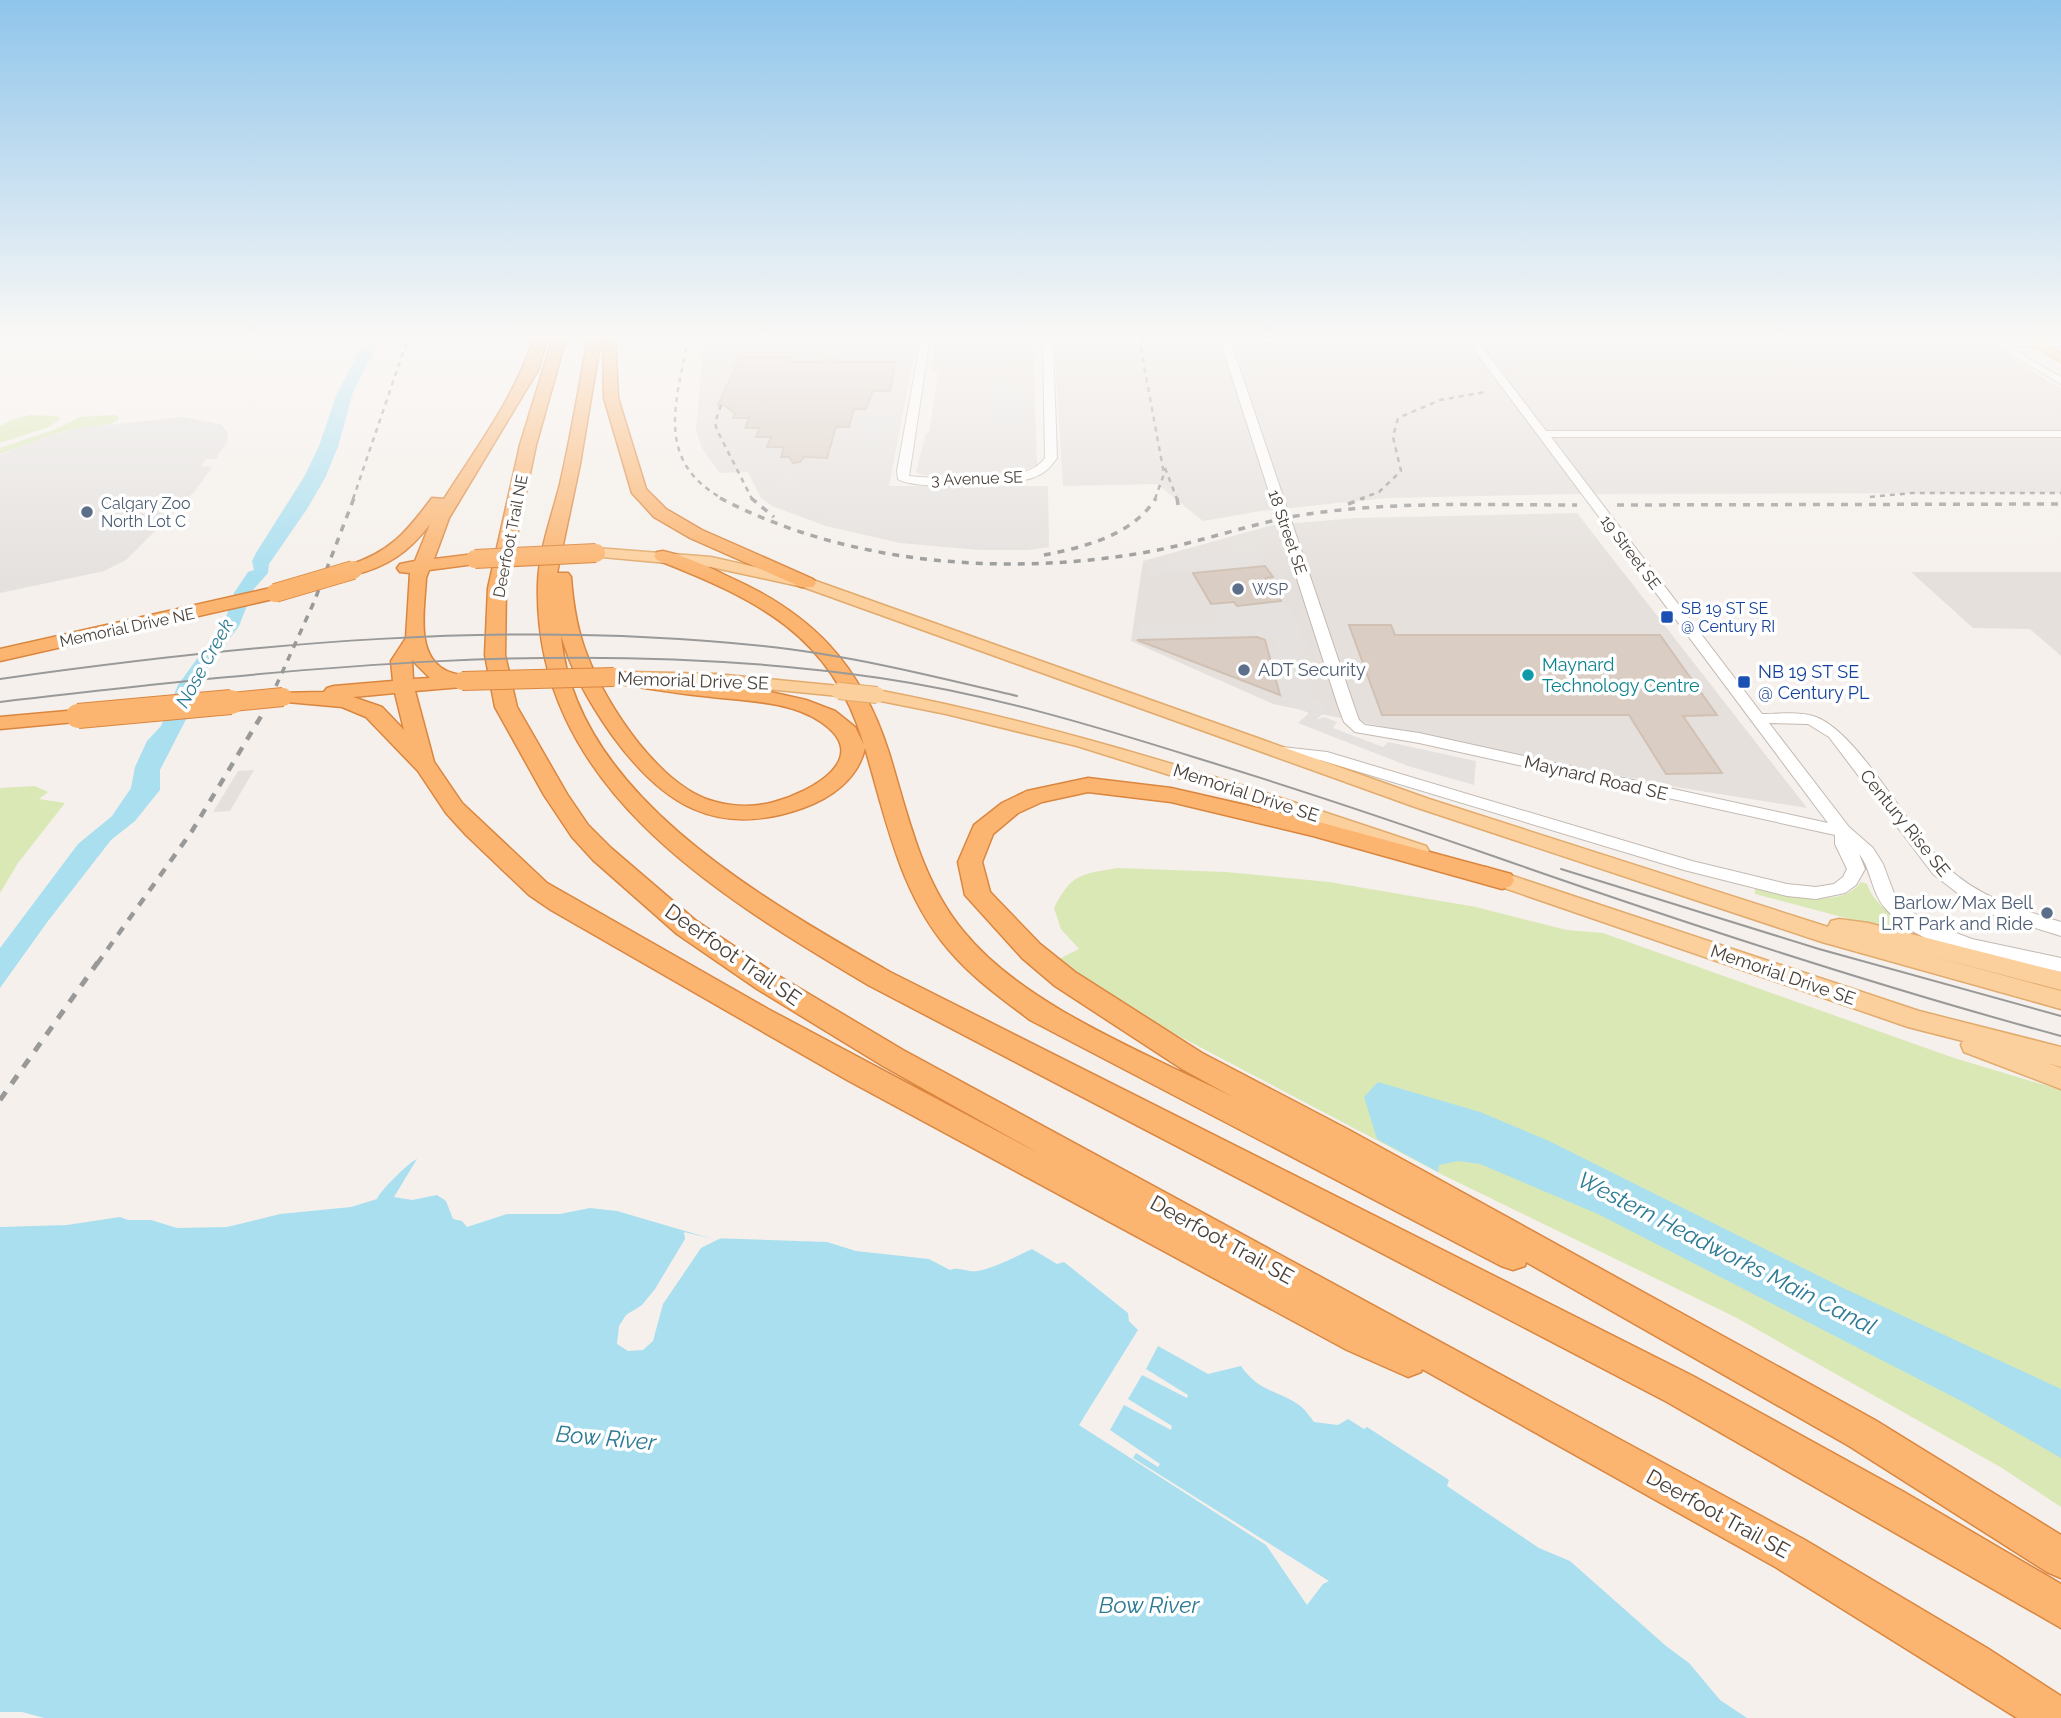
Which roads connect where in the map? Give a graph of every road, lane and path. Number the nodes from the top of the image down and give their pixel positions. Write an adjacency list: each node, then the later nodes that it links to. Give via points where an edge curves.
1 (502, 418): 9 (highway)
2 (536, 418): 22 (highway, Deerfoot Trail NE, via 497,588)
3 (580, 418): 12 (highway)
4 (617, 418): 18 (highway, via 638,490 660,513)
5 (913, 418): 6 (street, 3 Avenue SE, via 904,479 1010,480 1047,467)
6 (1050, 418)
7 (1251, 418): 28 (street, 18 Street SE)
8 (1531, 418): 10 (street, 19 Street SE)
9 (498, 424): 16 (highway, via 441,518); 17 (highway, via 398,551)
10 (1543, 434): 11 (street); 27 (street, 19 Street SE)
11 (2061, 434)
12 (563, 506): 23 (highway, via 568,530 564,606 578,663 624,736 676,791 716,809 744,813 773,810 803,802 829,788 851,759 852,740 825,715 772,700); 45 (highway, via 549,563 547,603 550,644 573,715 616,782 698,863 765,911 880,979 1680,1389)
13 (596, 553): 14 (main road); 15 (highway, bridge)
14 (663, 556): 18 (main road, via 736,565); 42 (highway, via 758,596 838,665 871,730 923,892 955,941 998,982 1052,1018 1313,1154)
15 (471, 563): 16 (highway); 19 (highway)
16 (420, 566): 17 (highway, Memorial Drive NE); 19 (highway)
17 (354, 573): 21 (highway, Memorial Drive NE, bridge)
18 (807, 583): 30 (main road)
19 (415, 589): 20 (highway)
20 (415, 639): 24 (highway, via 428,668); 25 (highway, via 401,661)
21 (0, 655)
22 (495, 655): 43 (highway, Deerfoot Trail SE, via 506,706 580,831 686,926 767,982 893,1058)
23 (614, 677): 24 (highway, Memorial Drive SE, bridge); 33 (main road, Memorial Drive SE, bridge, via 716,679 877,695 961,710 1079,740 1262,797)
24 (462, 681): 25 (highway, Memorial Drive SE)
25 (404, 686): 26 (highway); 31 (highway)
26 (283, 697): 29 (highway, bridge); 31 (highway, via 340,699 364,706)
27 (1757, 718): 32 (street, 19 Street SE); 35 (street, Century Rise SE, via 1811,720 1834,734 1939,870 2000,910)
28 (1352, 722): 32 (street, Maynard Road SE, via 1373,733 1419,738)
29 (0, 723)
30 (1282, 752): 32 (street, via 1321,755 1690,866 1787,890 1816,893 1839,889 1850,881 1856,869); 34 (main road, via 1422,803)
31 (426, 766): 43 (highway, via 454,808 513,868 538,889 618,937 879,1085 1359,1338)
32 (1843, 831): 36 (street, via 1861,844 1891,903 1909,918 1964,942)
33 (1502, 880): 39 (main road, Memorial Drive SE); 42 (highway, via 1171,795 1088,785 1035,796 1010,808 982,830 970,862 978,895 1031,951 1065,979 1192,1061)
34 (1775, 918): 37 (main road, via 1868,931); 38 (main road)
35 (2061, 929)
36 (2061, 965)
37 (2061, 981)
38 (2061, 1000)
39 (1916, 1020): 40 (main road, Memorial Drive SE); 41 (main road)
40 (2061, 1057)
41 (2061, 1079)
42 (1839, 1420): 44 (highway)
43 (1554, 1424): 46 (highway, Deerfoot Trail SE, via 1791,1554)
44 (2061, 1558)
45 (2061, 1607)
46 (2056, 1718)

